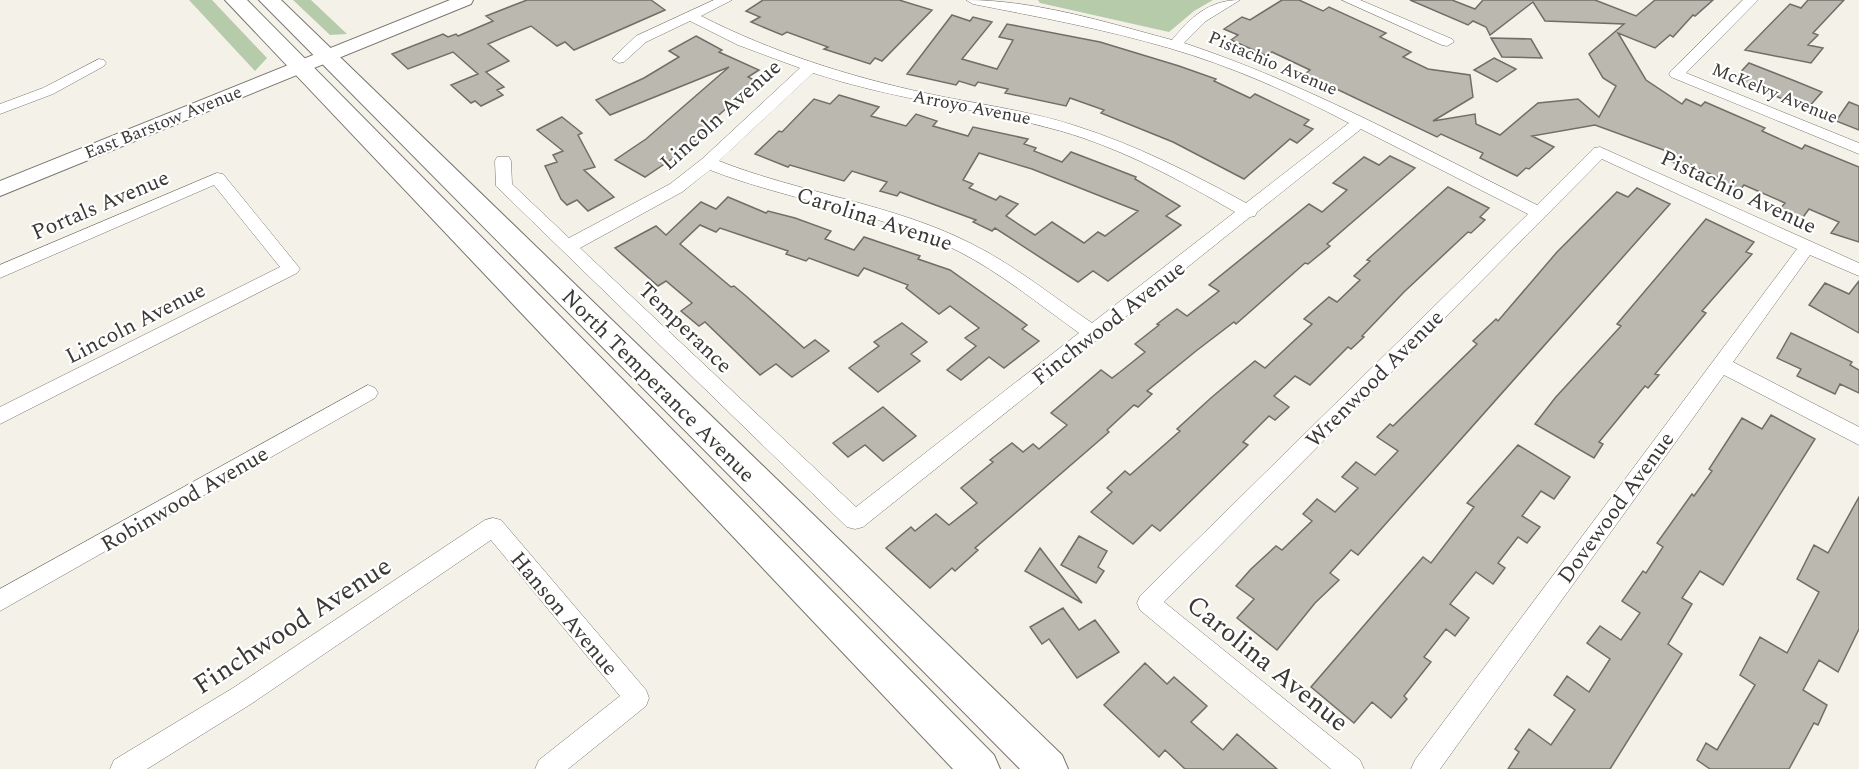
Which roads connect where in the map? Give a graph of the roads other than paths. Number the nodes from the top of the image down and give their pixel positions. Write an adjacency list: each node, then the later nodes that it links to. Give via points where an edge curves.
1 (235, 0): 14 (main road, North Temperance Avenue)
2 (269, 0): 14 (main road, North Temperance Avenue)
3 (465, 0): 14 (street, East Barstow Avenue)
4 (725, 0): 10 (street)
5 (973, 0): 9 (street, Pistachio Avenue)
6 (1233, 0): 12 (street, via 1204,15)
7 (1349, 0): 11 (street)
8 (1751, 0): 19 (street, McKelvy Avenue, via 1676,74)
9 (1020, 4): 12 (street, Pistachio Avenue)
10 (690, 16): 13 (street, via 641,39); 16 (street, Arroyo Avenue, via 755,47)
11 (1447, 42)
12 (1175, 45): 18 (street, Pistachio Avenue, via 1277,82)
13 (619, 59)
14 (313, 61): 24 (street, East Barstow Avenue); 42 (main road, North Temperance Avenue); 43 (main road, North Temperance Avenue)
15 (99, 63): 17 (street)
16 (810, 67): 22 (street, Lincoln Avenue); 25 (street, Arroyo Avenue, via 911,95 1043,121 1132,151)
17 (0, 109)
18 (1360, 122): 25 (street, Finchwood Avenue); 26 (street, Pistachio Avenue)
19 (1859, 149)
20 (1600, 152): 26 (street, Wrenwood Avenue); 28 (street, Pistachio Avenue)
21 (503, 160): 27 (street, Temperance, via 504,186)
22 (708, 163): 27 (street, Lincoln Avenue, via 676,188); 31 (street, Carolina Avenue, via 754,181 914,226 964,247)
23 (217, 178): 30 (street, Portals Avenue); 34 (street, Lincoln Avenue, via 291,269)
24 (0, 189)
25 (1249, 212): 31 (street, Finchwood Avenue)
26 (1539, 213): 39 (street, Wrenwood Avenue)
27 (567, 247): 36 (street, Temperance)
28 (1807, 247): 29 (street, Pistachio Avenue); 32 (street, Dovewood Avenue)
29 (1859, 270)
30 (0, 272)
31 (1092, 333): 36 (street, Finchwood Avenue)
32 (1720, 364): 35 (street); 45 (street, Dovewood Avenue)
33 (368, 393): 38 (street, Robinwood Avenue)
34 (0, 416)
35 (1859, 437)
36 (855, 520)
37 (493, 527): 40 (street, Finchwood Avenue, via 242,696); 41 (street, Hanson Avenue, via 637,698)
38 (0, 601)
39 (1148, 603): 44 (street, Carolina Avenue)
40 (123, 769)
41 (548, 769)
42 (980, 769)
43 (1048, 769)
44 (1351, 769)
45 (1424, 769)

